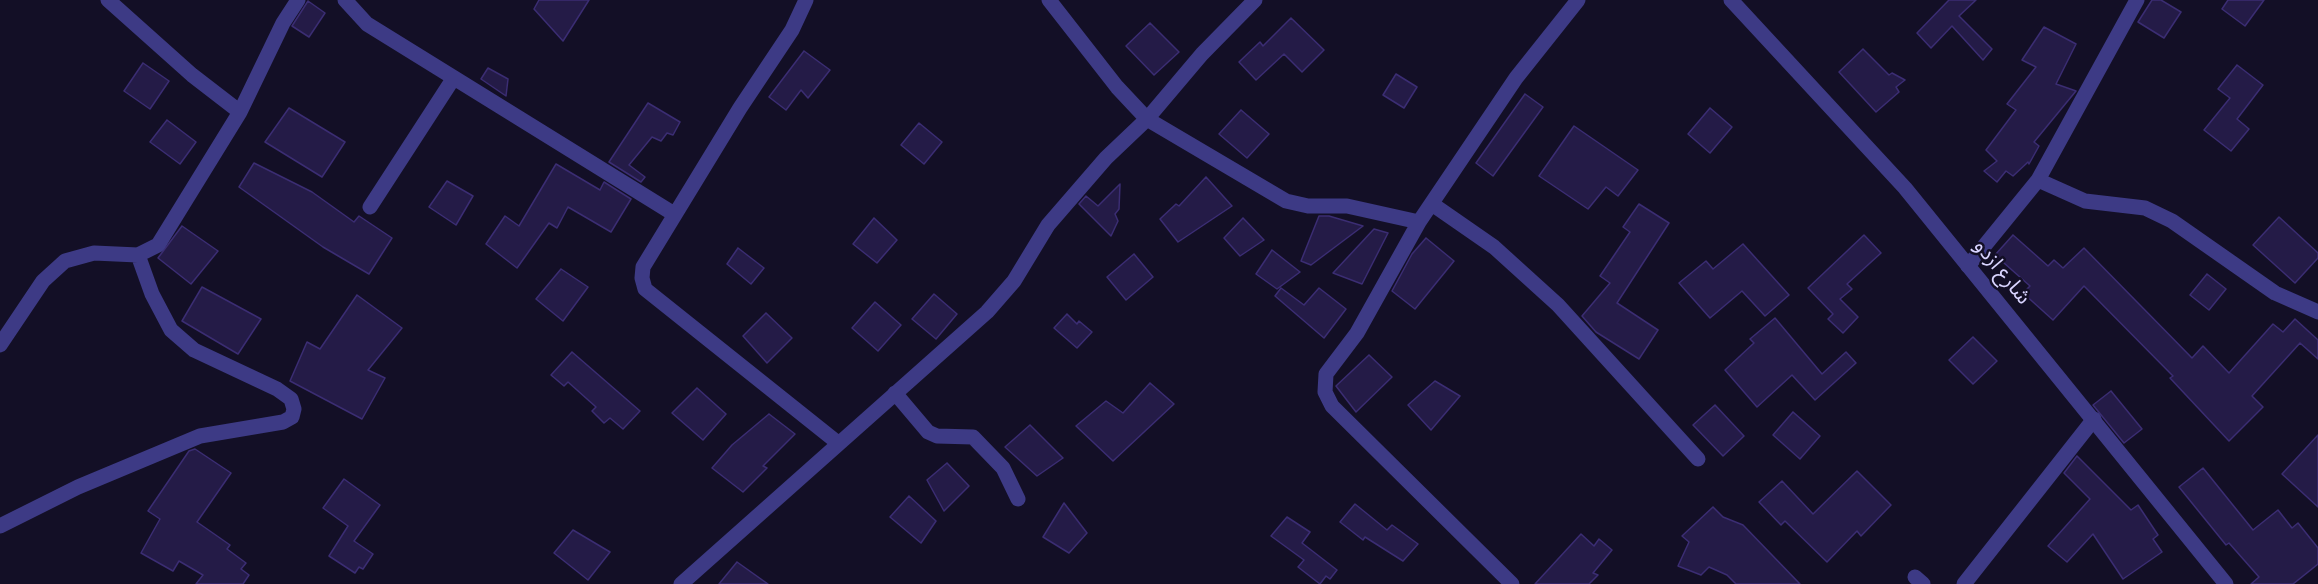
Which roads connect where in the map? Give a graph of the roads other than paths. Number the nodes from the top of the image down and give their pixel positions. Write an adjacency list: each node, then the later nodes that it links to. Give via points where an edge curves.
1 (108, 0): 11 (street)
2 (298, 0): 11 (street)
3 (345, 0): 10 (street, via 367,24)
4 (806, 0): 16 (street, via 792,30)
5 (1049, 0): 12 (street)
6 (1255, 0): 12 (street)
7 (1578, 0): 14 (street, via 1516,78)
8 (1731, 0): 19 (street, شارع ازدو, via 1905,188)
9 (2137, 0): 13 (street)
10 (453, 79): 15 (street); 16 (street)
11 (240, 112): 18 (street, via 158,245)
12 (1147, 119): 17 (street, via 1286,201 1308,206 1347,206); 22 (street, via 1106,158 1048,225 1014,281 987,312)
13 (2038, 180): 19 (street); 20 (street, via 2085,201 2145,208 2172,221 2275,293)
14 (1432, 204): 17 (street); 25 (street, via 1494,247 1558,305)
15 (370, 207)
16 (674, 214): 24 (street, via 643,267 645,289)
17 (1419, 222): 29 (street, via 1357,333 1326,374 1325,392 1332,405)
18 (138, 255): 21 (street, via 94,253 65,261 43,281); 27 (street, via 171,330 194,350 277,388 291,399 292,417 283,422 200,436 78,487)
19 (1968, 266): 23 (street, شارع ازدو)
20 (2318, 312)
21 (0, 345)
22 (895, 393): 24 (street); 26 (street, via 928,432 973,437 1003,468)
23 (2094, 419): 30 (street); 31 (street, شارع ازدو)
24 (838, 443): 28 (street)
25 (1698, 459)
26 (1018, 499)
27 (0, 526)
28 (681, 584)
29 (1512, 584)
30 (1964, 584)
31 (2226, 584)

